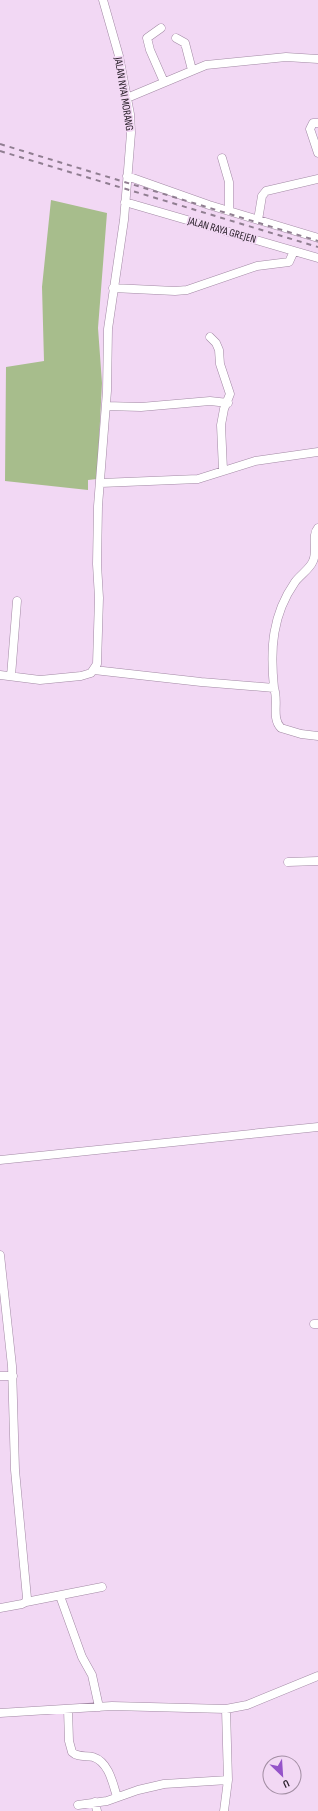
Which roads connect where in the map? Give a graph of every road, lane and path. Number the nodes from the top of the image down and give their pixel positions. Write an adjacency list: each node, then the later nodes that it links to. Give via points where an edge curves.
1 (103, 0): 7 (street, JALAN NYAI MORANG, via 119,56)
2 (161, 28): 6 (street, via 147,38)
3 (176, 38): 5 (street, via 185,43)
4 (318, 59): 5 (street, via 286,57 220,63)
5 (192, 70): 6 (street)
6 (164, 82): 7 (street)
7 (127, 98): 11 (street, JALAN NYAI MORANG, via 132,134)
8 (318, 123): 9 (street, via 313,123 310,129)
9 (318, 153)
10 (222, 158): 14 (street, via 228,182)
11 (128, 176): 13 (street, JALAN NYAI MORANG); 14 (street)
12 (318, 179): 15 (street, via 266,191 262,196)
13 (125, 202): 17 (street, JALAN RAYA GREJEN); 19 (street, JALAN NYAI MORANG)
14 (229, 211): 15 (street)
15 (258, 220): 16 (street)
16 (318, 238)
17 (294, 250): 18 (street, JALAN RAYA GREJEN); 19 (street, via 289,262 257,266 187,290 176,292)
18 (318, 258)
19 (113, 288): 22 (street, JALAN NYAI MORANG, via 108,329)
20 (210, 337): 21 (street, via 219,350 220,364 230,394)
21 (228, 403): 22 (street, via 210,401 141,407); 24 (street, via 221,425)
22 (106, 406): 25 (street, JALAN NYAI MORANG)
23 (318, 452): 24 (street, via 255,461)
24 (223, 470): 25 (street, via 198,478)
25 (101, 483): 29 (street, JALAN NYAI MORANG, via 97,541 98,639 97,664)
26 (318, 528): 27 (street, via 315,533)
27 (316, 561): 32 (street, via 295,582 274,631 271,661)
28 (17, 601): 31 (street)
29 (94, 670): 31 (street, via 81,676 40,680); 32 (street)
30 (0, 675): 31 (street)
31 (11, 676)
32 (274, 688): 33 (street, via 278,726 301,734)
33 (318, 736)
34 (318, 861): 35 (street)
35 (288, 862)
36 (318, 1127): 37 (street)
37 (0, 1160)
38 (0, 1254): 40 (street)
39 (0, 1376): 40 (street)
40 (13, 1376): 43 (street, via 15,1458)
41 (102, 1587): 42 (street)
42 (60, 1596): 43 (street); 46 (street, via 82,1658 92,1675)
43 (26, 1602): 44 (street)
44 (0, 1608)
45 (318, 1676): 48 (street, via 247,1706)
46 (99, 1707): 47 (street); 48 (street)
47 (68, 1709): 49 (street); 51 (street, via 72,1752 100,1761 109,1773)
48 (226, 1709): 50 (street)
49 (0, 1713)
50 (228, 1780): 51 (street, via 164,1784); 55 (street)
51 (117, 1797): 52 (street)
52 (96, 1802): 53 (street); 54 (street)
53 (78, 1804)
54 (97, 1811)
55 (224, 1811)

